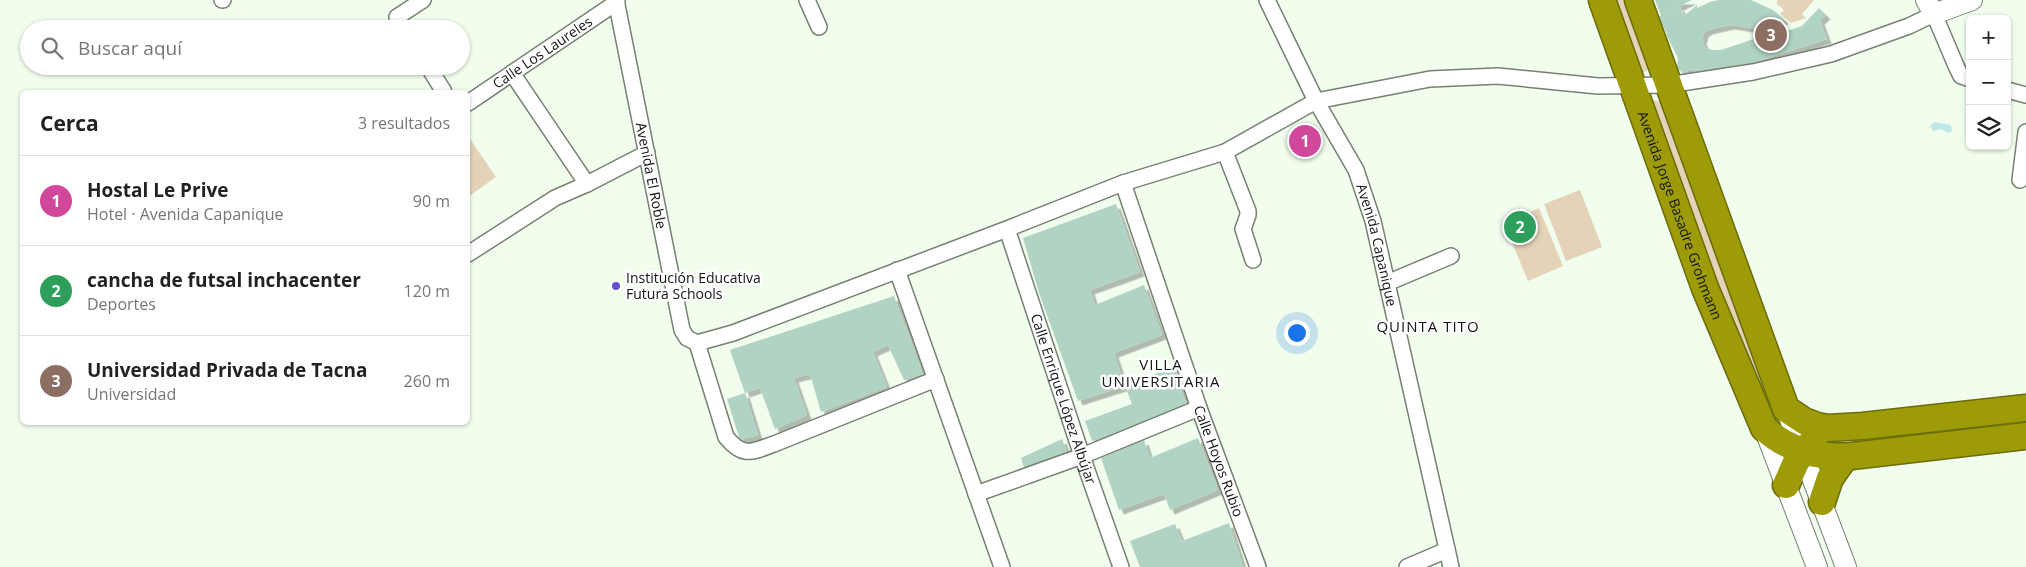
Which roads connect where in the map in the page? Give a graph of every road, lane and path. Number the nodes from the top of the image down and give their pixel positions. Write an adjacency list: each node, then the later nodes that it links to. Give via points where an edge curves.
1 (423, 0): 9 (street)
2 (807, 0): 10 (street)
3 (1267, 0): 19 (street, Avenida Capanique)
4 (1602, 0): 15 (highway, Avenida Jorge Basadre Grohmann)
5 (1638, 0): 14 (highway)
6 (1972, 0): 8 (main road)
7 (616, 1): 11 (street, Calle Los Laureles); 23 (street, Avenida El Roble)
8 (1930, 7): 13 (street, via 1961,76); 14 (street, via 1909,26 1831,54 1753,72)
9 (403, 20)
10 (819, 27)
11 (512, 73): 20 (street, Calle Los Laureles); 26 (street)
12 (434, 75): 16 (street)
13 (1966, 78)
14 (1668, 85): 15 (street); 37 (highway)
15 (1633, 86): 19 (street, via 1598,86 1498,76 1439,78); 38 (highway, Avenida Jorge Basadre Grohmann, via 1705,288)
16 (443, 90)
17 (2011, 91): 18 (street)
18 (2026, 95)
19 (1316, 101): 22 (street); 32 (street, Avenida Capanique, via 1356,170 1373,221)
20 (470, 102)
21 (2026, 132): 24 (street)
22 (1225, 152): 25 (street); 30 (street, via 1248,210 1243,229)
23 (647, 153): 26 (street); 33 (street, Avenida El Roble, via 682,330 687,338)
24 (2020, 180)
25 (1123, 183): 27 (street); 35 (street, Calle Hoyos Rubio)
26 (587, 184): 28 (street, via 555,198)
27 (1007, 229): 31 (street); 42 (street, Calle Enrique López Albújar)
28 (470, 253)
29 (1452, 256): 32 (street)
30 (1253, 260)
31 (897, 270): 33 (street); 34 (street)
32 (1387, 283): 47 (street, Avenida Capanique)
33 (697, 343): 34 (street, via 726,437 744,452 774,444)
34 (936, 379): 45 (street)
35 (1199, 408): 42 (street); 50 (street, Calle Hoyos Rubio)
36 (2026, 408): 39 (highway)
37 (1786, 409): 39 (highway, via 1804,421); 41 (main road)
38 (1764, 428): 41 (highway, Avenida Jorge Basadre Grohmann, via 1780,442); 44 (main road, Avenida Jorge Basadre Grohmann)
39 (1828, 428): 41 (highway)
40 (2026, 436): 43 (highway, Avenida Jorge Basadre Grohmann)
41 (1802, 451): 43 (highway, Avenida Jorge Basadre Grohmann); 44 (highway); 46 (main road)
42 (1082, 456): 45 (street); 49 (street, Calle Enrique López Albújar)
43 (1845, 457): 46 (highway, via 1830,478)
44 (1786, 485): 53 (main road, Avenida Jorge Basadre Grohmann)
45 (976, 494): 48 (street)
46 (1822, 502): 54 (main road)
47 (1447, 550): 51 (street); 52 (street, Avenida Capanique)
48 (1002, 567)
49 (1121, 567)
50 (1258, 567)
51 (1407, 567)
52 (1451, 567)
53 (1817, 567)
54 (1846, 567)

